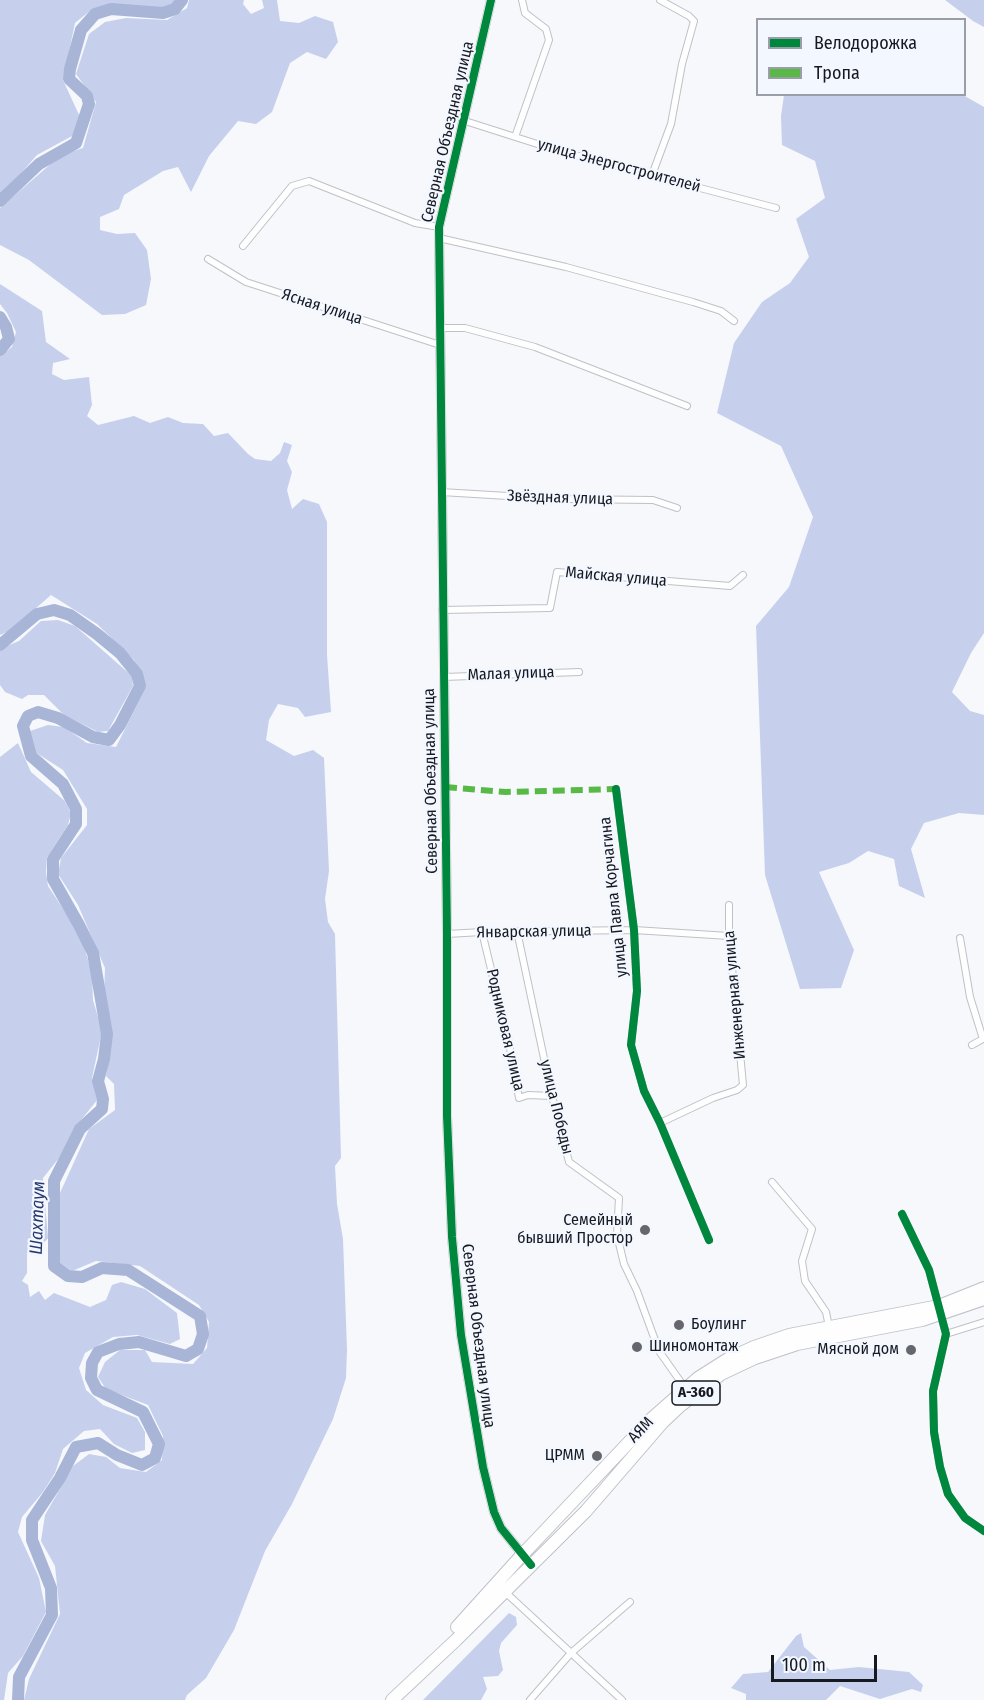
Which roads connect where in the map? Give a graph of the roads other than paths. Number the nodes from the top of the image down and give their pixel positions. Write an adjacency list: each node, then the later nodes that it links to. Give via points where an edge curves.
1 (491, 0): 4 (street, Северная Объездная улица)
2 (522, 0): 5 (street, via 525,13 546,29 549,40)
3 (660, 0): 6 (street, via 694,21 671,124)
4 (462, 120): 5 (street, улица Энергостроителей); 8 (street, Северная Объездная улица)
5 (515, 137): 6 (street, улица Энергостроителей)
6 (652, 175): 7 (street, улица Энергостроителей)
7 (776, 208)
8 (439, 227): 9 (street, Северная Объездная улица); 10 (street, via 416,223 309,181 292,186)
9 (439, 238): 12 (street, via 693,302 721,311); 13 (street, Северная Объездная улица)
10 (243, 246)
11 (208, 259): 14 (street, Ясная улица, via 246,282)
12 (734, 321)
13 (440, 328): 14 (street, Северная Объездная улица); 15 (street, via 465,328 536,347)
14 (440, 345): 16 (street, Северная Объездная улица)
15 (687, 406)
16 (441, 492): 17 (street, Звёздная улица, via 653,500); 19 (street, Северная Объездная улица)
17 (677, 508)
18 (743, 575): 19 (street, Майская улица, via 729,586 557,572 550,608)
19 (442, 610): 21 (street, Северная Объездная улица)
20 (579, 672): 21 (street, Малая улица)
21 (444, 677): 27 (street, Северная Объездная улица)
22 (616, 789): 24 (street, улица Павла Корчагина)
23 (729, 905): 28 (street, Инженерная улица)
24 (634, 930): 25 (street, Январская улица); 28 (street, Январская улица); 32 (street, улица Павла Корчагина, via 637,991 631,1045 644,1091)
25 (517, 931): 26 (street, Январская улица); 31 (street, улица Победы)
26 (482, 932): 27 (street, Январская улица); 31 (street, Родниковая улица, via 519,1098)
27 (447, 934): 44 (street, Северная Объездная улица, via 447,1116 461,1335 488,1492 501,1528)
28 (729, 936): 32 (street, Инженерная улица, via 743,1085)
29 (960, 938): 30 (street, via 970,996 983,1039)
30 (972, 1045)
31 (552, 1096): 42 (street, улица Победы, via 569,1162 619,1198 617,1235 624,1264 659,1351)
32 (660, 1123): 35 (street, улица Павла Корчагина)
33 (772, 1182): 40 (street, via 812,1229 802,1262 805,1281 826,1312)
34 (902, 1214): 38 (street, via 929,1270)
35 (709, 1240)
36 (984, 1288): 38 (highway, АЯМ / А-360)
37 (984, 1299): 38 (highway, АЯМ / А-360)
38 (940, 1311): 40 (highway, АЯМ / А-360); 41 (street); 45 (highway, АЯМ / А-360, via 882,1329 797,1344 722,1374 662,1423 586,1511)
39 (984, 1322): 41 (street)
40 (829, 1327): 42 (highway, АЯМ / А-360, via 754,1347)
41 (946, 1334): 43 (street, via 933,1391 940,1467 948,1494 965,1518)
42 (685, 1388): 44 (highway, АЯМ / А-360)
43 (984, 1531)
44 (522, 1555): 45 (street, Северная Объездная улица); 49 (highway, АЯМ / А-360, via 449,1636)
45 (531, 1565): 46 (highway, АЯМ / А-360)
46 (504, 1591): 48 (street); 49 (highway, АЯМ / А-360)
47 (630, 1602): 48 (street)
48 (571, 1653): 51 (street); 52 (street)
49 (435, 1658): 50 (highway, АЯМ / А-360)
50 (392, 1700)
51 (530, 1700)
52 (621, 1700)

